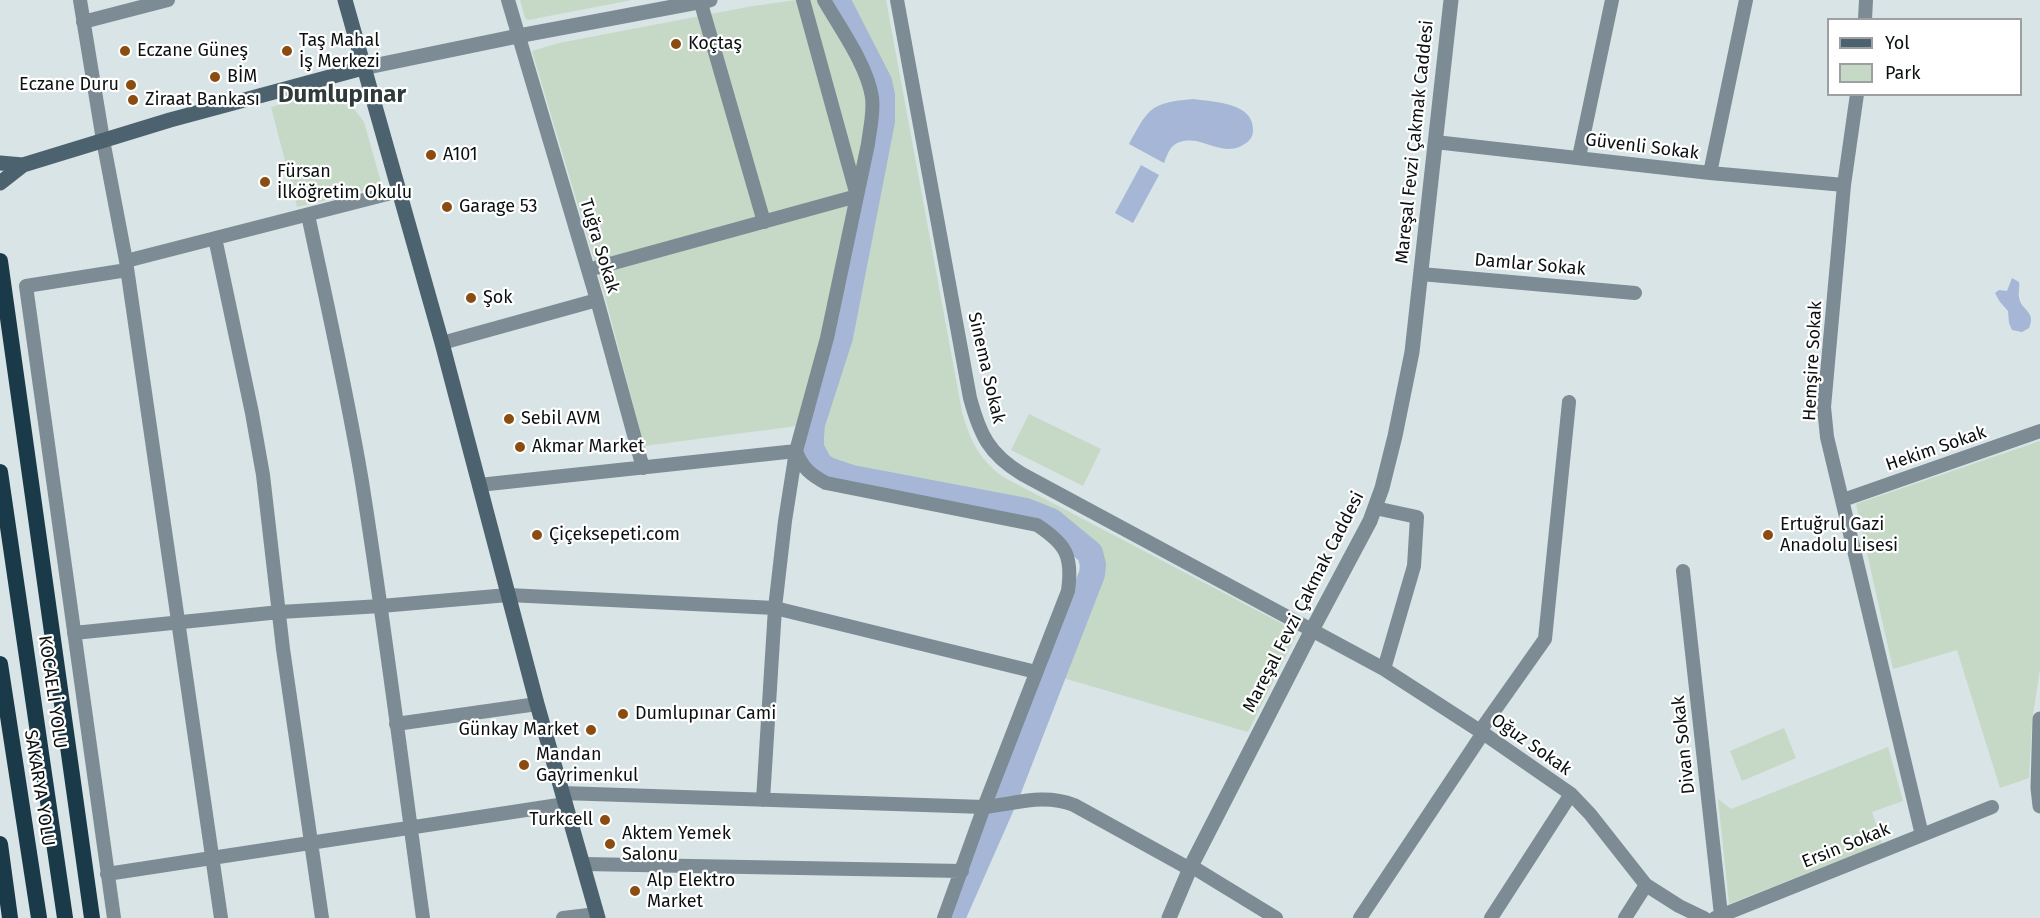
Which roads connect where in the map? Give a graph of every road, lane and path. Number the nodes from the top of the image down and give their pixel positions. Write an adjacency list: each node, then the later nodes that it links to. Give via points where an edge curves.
1 (80, 0): 14 (street)
2 (168, 0): 14 (street)
3 (345, 0): 16 (main road)
4 (508, 0): 15 (street, Tuğra Sokak)
5 (803, 0): 27 (street)
6 (824, 0): 27 (street, via 858,61 872,98 870,134)
7 (897, 0): 53 (street, Sinema Sokak, via 970,398 984,439 1005,464 1022,474)
8 (1451, 0): 19 (street, Mareşal Fevzi Çakmak Caddesi)
9 (1612, 0): 20 (street)
10 (1746, 0): 23 (street)
11 (1866, 0): 13 (street)
12 (704, 1): 15 (street); 29 (street)
13 (1865, 18)
14 (83, 22): 18 (street)
15 (518, 36): 16 (street); 33 (street, Tuğra Sokak)
16 (363, 68): 18 (main road); 26 (main road)
17 (1857, 96): 25 (street, Hemşire Sokak)
18 (103, 140): 22 (main road); 32 (street)
19 (1435, 142): 20 (street, Güvenli Sokak); 34 (street, Mareşal Fevzi Çakmak Caddesi)
20 (1579, 158): 23 (street, Güvenli Sokak)
21 (0, 163): 22 (main road)
22 (23, 165): 24 (main road)
23 (1710, 173): 25 (street, Güvenli Sokak)
24 (0, 183)
25 (1845, 185): 45 (street, Hemşire Sokak, via 1824,407 1827,437)
26 (399, 191): 28 (street); 38 (main road)
27 (857, 196): 29 (street); 41 (street, via 827,338)
28 (308, 215): 30 (street); 49 (street, via 346,396)
29 (764, 222): 33 (street)
30 (215, 238): 32 (street); 51 (street, via 262,475)
31 (0, 261): 35 (highway)
32 (126, 266): 52 (street); 54 (street, via 26,286)
33 (588, 270): 37 (street, Tuğra Sokak)
34 (1420, 274): 36 (street, Damlar Sokak); 46 (street, Mareşal Fevzi Çakmak Caddesi, via 1405,389)
35 (2, 286): 83 (highway)
36 (1635, 293)
37 (597, 300): 38 (street); 42 (street, Tuğra Sokak)
38 (442, 343): 44 (main road)
39 (1569, 402): 61 (street, via 1545,639)
40 (2040, 431): 45 (street, Hekim Sokak)
41 (796, 451): 42 (street); 50 (street); 57 (street, via 810,474 826,483 1037,525 1054,536 1065,550 1071,570 1068,591)
42 (643, 468): 44 (street)
43 (0, 472): 82 (highway, KOCAELİ YOLU)
44 (479, 485): 48 (main road)
45 (1843, 500): 69 (street, Hemşire Sokak)
46 (1375, 508): 53 (street, Mareşal Fevzi Çakmak Caddesi); 56 (street, via 1417,518 1414,566)
47 (1683, 571): 79 (street, Divan Sokak)
48 (508, 595): 49 (street); 50 (street); 58 (main road)
49 (381, 606): 51 (street); 60 (street)
50 (775, 608): 57 (street); 64 (street)
51 (280, 612): 52 (street); 70 (street)
52 (179, 622): 54 (street); 72 (street)
53 (1312, 630): 56 (street, Oğuz Sokak); 74 (street, Mareşal Fevzi Çakmak Caddesi)
54 (74, 633): 76 (street)
55 (0, 664): 81 (highway, SAKARYA YOLU)
56 (1384, 669): 61 (street, Oğuz Sokak)
57 (1036, 672): 66 (street)
58 (537, 704): 60 (street); 63 (main road)
59 (2040, 719): 65 (street)
60 (396, 724): 68 (street)
61 (1482, 732): 62 (street, Oğuz Sokak); 92 (street)
62 (1571, 794): 77 (street, Oğuz Sokak); 93 (street)
63 (564, 798): 64 (street); 68 (street); 73 (main road)
64 (763, 800): 66 (street)
65 (2040, 806)
66 (984, 807): 74 (street, via 1035,799 1059,800); 75 (street)
67 (1992, 807): 69 (street, Ersin Sokak)
68 (411, 828): 70 (street); 87 (street)
69 (1922, 835): 79 (street, Ersin Sokak)
70 (312, 843): 72 (street); 86 (street)
71 (0, 844): 80 (highway)
72 (213, 858): 76 (street); 85 (street)
73 (583, 864): 75 (street); 78 (main road)
74 (1190, 867): 90 (street, Mareşal Fevzi Çakmak Caddesi); 91 (street)
75 (962, 871): 89 (street)
76 (107, 874): 84 (street)
77 (1646, 885): 94 (street); 95 (street, Oğuz Sokak)
78 (597, 916): 88 (street)
79 (1718, 917)
80 (10, 918)
81 (39, 918)
82 (65, 918)
83 (92, 918)
84 (114, 918)
85 (221, 918)
86 (322, 918)
87 (423, 918)
88 (563, 918)
89 (944, 918)
90 (1169, 918)
91 (1276, 918)
92 (1360, 918)
93 (1491, 918)
94 (1625, 918)
95 (1704, 918)

